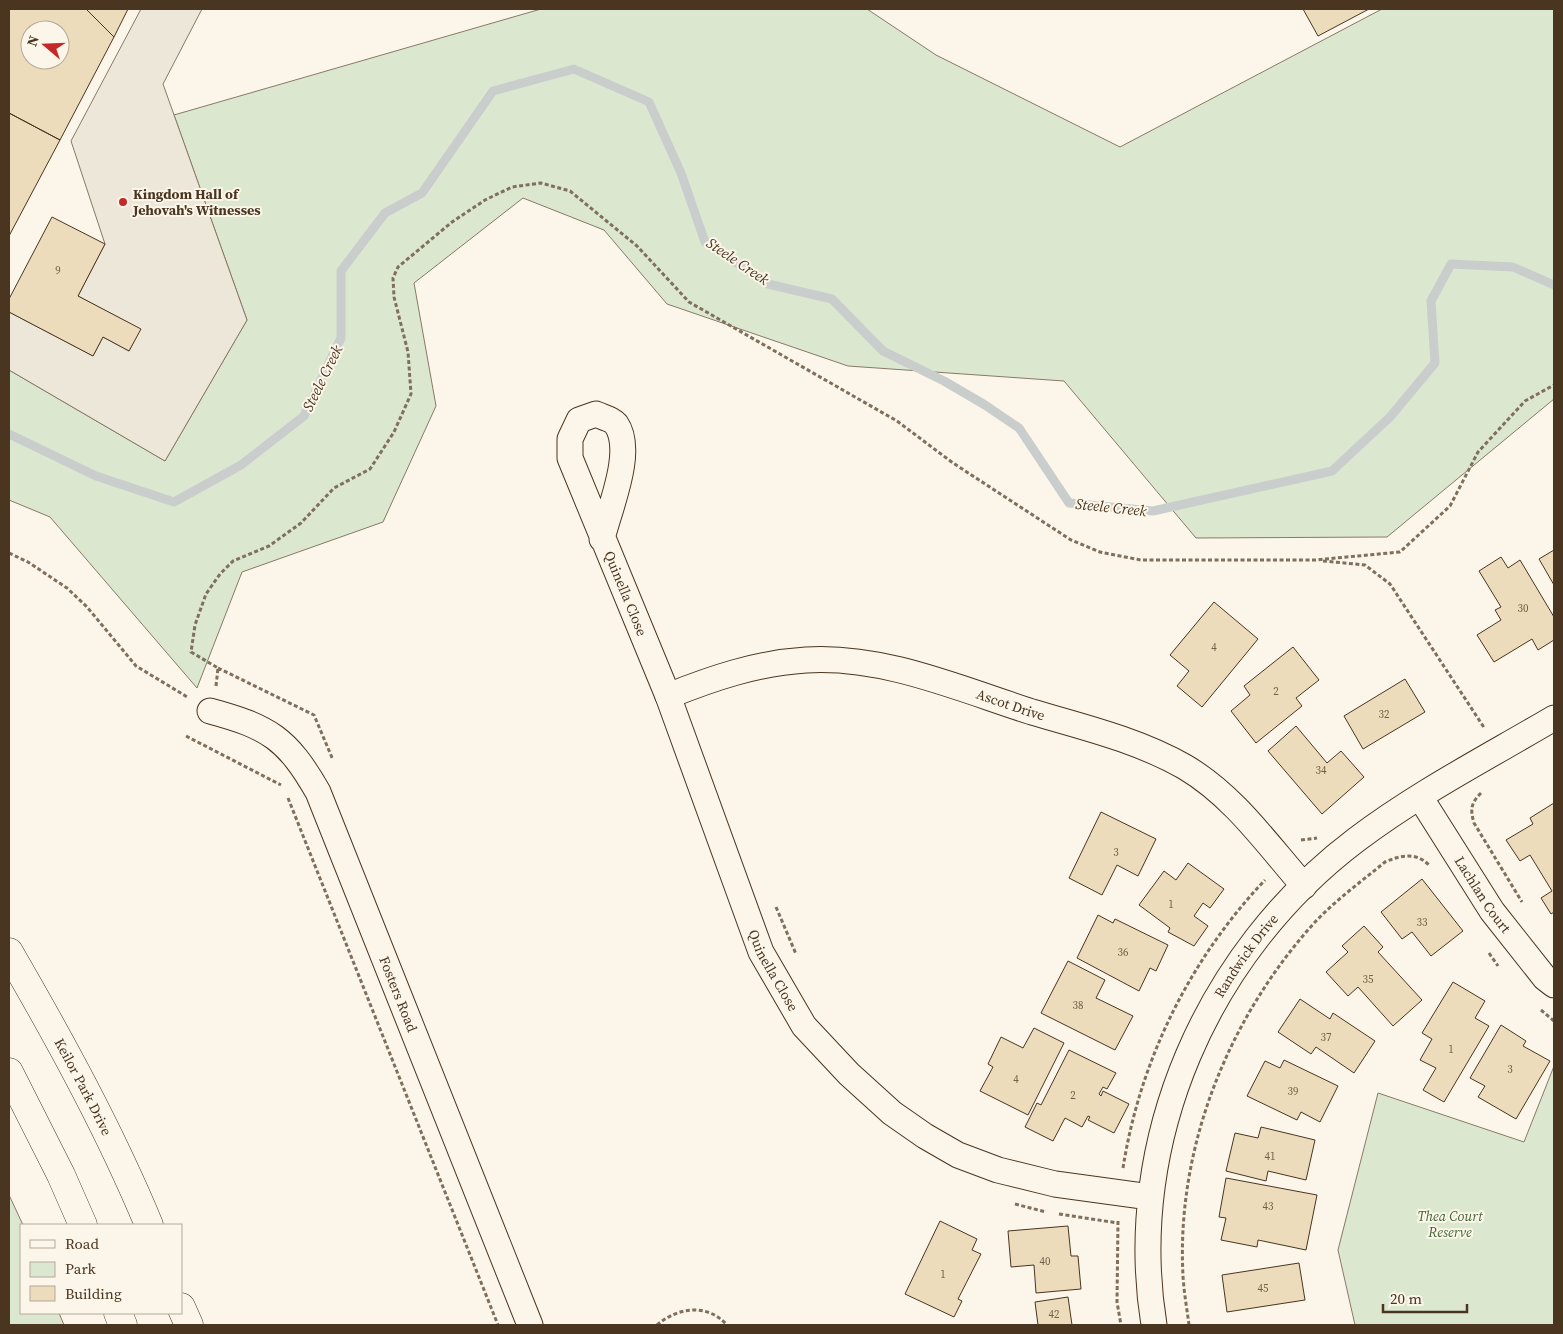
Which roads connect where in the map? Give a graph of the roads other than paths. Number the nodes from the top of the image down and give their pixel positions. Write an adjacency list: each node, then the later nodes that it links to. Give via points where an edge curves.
1 (602, 539): 2 (street, Quinella Close)
2 (668, 696): 6 (street, Ascot Drive, via 713,678 753,667 806,660 847,661 894,668 1130,742 1184,767 1231,801); 10 (street, Quinella Close, via 761,952 804,1026 849,1074 892,1113 958,1155 998,1170 1055,1184)
3 (210, 711): 15 (street, Fosters Road, via 244,720 273,735 296,757 318,792)
4 (1554, 718): 5 (street, Randwick Drive)
5 (1420, 796): 6 (street, Randwick Drive, via 1356,840); 8 (street, Lachlan Court, via 1492,911)
6 (1304, 886): 10 (street, Randwick Drive, via 1241,958 1198,1033 1175,1087 1163,1127)
7 (9, 952): 12 (main road, Keilor Park Drive, via 88,1096 131,1182)
8 (1554, 985)
9 (9, 1072): 11 (main road)
10 (1150, 1197): 16 (street, Randwick Drive, via 1149,1279)
11 (83, 1224)
12 (148, 1224)
13 (182, 1309): 14 (main road)
14 (189, 1325)
15 (530, 1325)
16 (1154, 1325)

